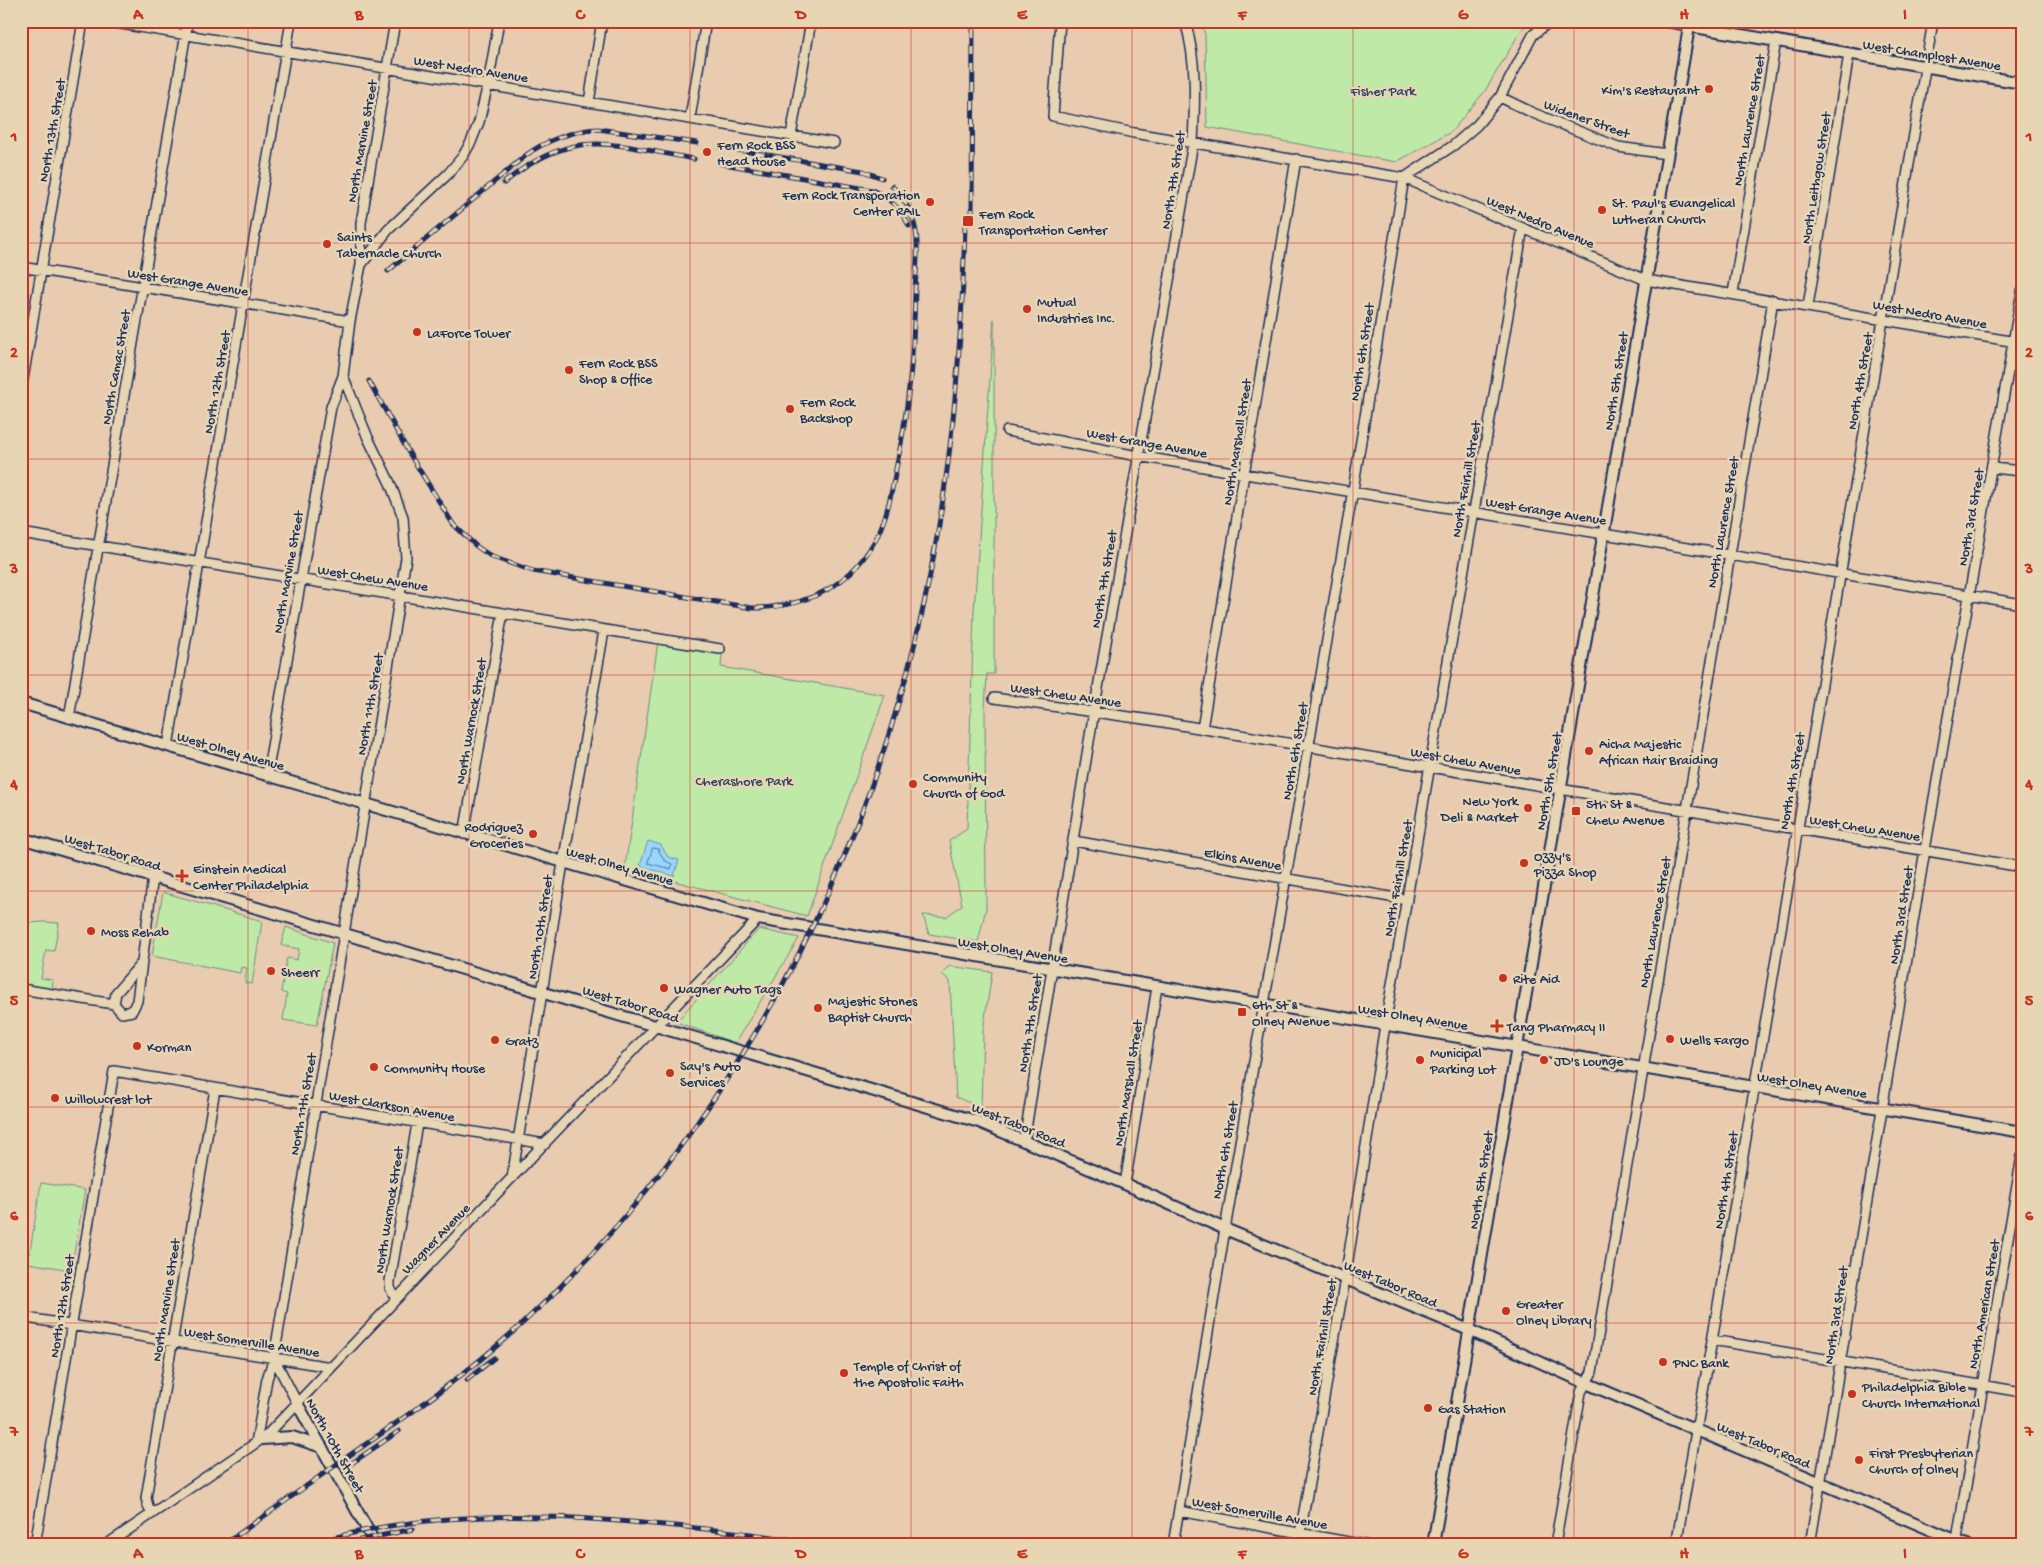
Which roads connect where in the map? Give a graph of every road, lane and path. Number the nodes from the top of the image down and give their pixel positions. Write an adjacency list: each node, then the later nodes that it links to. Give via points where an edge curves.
1 (83, 21): 36 (street, North 13th Street)
2 (103, 21): 16 (street, West Nedro Avenue)
3 (188, 21): 16 (street, North Camac Street)
4 (291, 21): 18 (street, North 12th Street)
5 (396, 21): 20 (street, North Marvine Street)
6 (499, 21): 23 (street, North 11th Street)
7 (602, 21): 25 (street)
8 (706, 21): 26 (street)
9 (811, 21): 27 (street)
10 (1060, 21): 29 (street, West Nedro Avenue, via 1053,116)
11 (1185, 21): 29 (street, North 7th Street, via 1193,52 1196,95)
12 (1550, 21): 24 (street, via 1533,35)
13 (1660, 21): 15 (street, West Champlost Avenue)
14 (1933, 21): 21 (street, North 4th Street)
15 (1689, 24): 17 (street, West Champlost Avenue); 30 (street, North 5th Street)
16 (185, 35): 18 (street, West Nedro Avenue); 38 (street, North Camac Street)
17 (1776, 41): 19 (street, West Champlost Avenue); 40 (street, North Lawrence Street)
18 (286, 51): 20 (street, West Nedro Avenue); 42 (street, North 12th Street)
19 (1849, 54): 21 (street, West Champlost Avenue); 43 (street, North Leithgow Street)
20 (388, 68): 23 (street, West Nedro Avenue); 34 (street, North Marvine Street, via 361,223)
21 (1925, 68): 22 (street, West Champlost Avenue); 44 (street, North 4th Street)
22 (2022, 82)
23 (488, 84): 25 (street, West Nedro Avenue); 34 (street, North 11th Street, via 480,122 463,156 388,230)
24 (1500, 97): 30 (street, Widener Street, via 1618,147); 32 (street, via 1477,125 1454,145)
25 (589, 102): 26 (street, West Nedro Avenue)
26 (690, 118): 27 (street, West Nedro Avenue)
27 (791, 136): 28 (street, West Nedro Avenue)
28 (834, 143)
29 (1193, 143): 31 (street, West Nedro Avenue); 50 (street, North 7th Street)
30 (1667, 154): 37 (street, North 5th Street)
31 (1296, 159): 32 (street, West Nedro Avenue); 53 (street, North Marshall Street)
32 (1404, 178): 33 (street, West Nedro Avenue); 54 (street, North 6th Street)
33 (1523, 228): 37 (street, West Nedro Avenue); 55 (street, North Fairhill Street)
34 (361, 265): 45 (street, North 11th Street)
35 (21, 267): 36 (street, West Grange Avenue)
36 (41, 270): 38 (street, West Grange Avenue); 48 (street, North 13th Street)
37 (1646, 280): 40 (street, West Nedro Avenue); 57 (street, North 5th Street)
38 (143, 288): 42 (street, West Grange Avenue); 58 (street, North Camac Street)
39 (2022, 291): 46 (street, North 3rd Street)
40 (1733, 293): 41 (street, West Nedro Avenue)
41 (1773, 300): 43 (street, West Nedro Avenue); 59 (street, North Lawrence Street)
42 (243, 304): 45 (street, West Grange Avenue); 60 (street, North 12th Street)
43 (1808, 306): 44 (street, West Nedro Avenue)
44 (1884, 319): 46 (street, West Nedro Avenue); 61 (street, North 4th Street)
45 (350, 321): 47 (street, North 11th Street)
46 (2018, 342): 51 (street, North 3rd Street)
47 (343, 376): 62 (street, North Marvine Street, via 331,407); 63 (street, North 11th Street, via 403,517 406,558)
48 (21, 391)
49 (1008, 431): 50 (street, West Grange Avenue)
50 (1138, 456): 53 (street, West Grange Avenue); 71 (street, North 7th Street)
51 (1992, 468): 52 (street); 64 (street, North 3rd Street)
52 (2022, 471)
53 (1245, 473): 54 (street, West Grange Avenue); 73 (street, North Marshall Street)
54 (1353, 490): 55 (street, West Grange Avenue); 75 (street, North 6th Street)
55 (1473, 512): 57 (street, West Grange Avenue); 76 (street, North Fairhill Street)
56 (21, 533): 58 (street, West Chew Avenue)
57 (1603, 534): 59 (street, West Grange Avenue); 78 (street, North 5th Street)
58 (98, 546): 60 (street, West Chew Avenue); 72 (street, North Camac Street)
59 (1730, 554): 61 (street, West Grange Avenue); 80 (street, North Lawrence Street)
60 (199, 563): 62 (street, West Chew Avenue); 74 (street, North 12th Street)
61 (1840, 574): 64 (street, West Grange Avenue); 81 (street, North 4th Street)
62 (299, 580): 63 (street, West Chew Avenue); 77 (street, North Marvine Street)
63 (401, 594): 66 (street, West Chew Avenue); 79 (street, North 11th Street)
64 (1971, 596): 65 (street, West Grange Avenue); 85 (street, North 3rd Street)
65 (2022, 604)
66 (503, 613): 67 (street, West Chew Avenue); 82 (street, North Warnock Street)
67 (604, 631): 68 (street, West Chew Avenue); 86 (street, North 10th Street)
68 (720, 649)
69 (994, 698): 71 (street, West Chew Avenue)
70 (21, 703): 72 (street, West Olney Avenue)
71 (1094, 711): 73 (street, West Chew Avenue); 84 (street, North 7th Street)
72 (69, 718): 74 (street, West Olney Avenue)
73 (1202, 728): 75 (street, West Chew Avenue)
74 (168, 746): 77 (street, West Olney Avenue)
75 (1308, 747): 76 (street, West Chew Avenue); 89 (street, North 6th Street)
76 (1430, 767): 78 (street, West Chew Avenue); 90 (street, North Fairhill Street)
77 (267, 775): 79 (street, West Olney Avenue)
78 (1561, 790): 80 (street, West Chew Avenue); 102 (street, North 5th Street)
79 (366, 804): 82 (street, West Olney Avenue); 92 (street, North 11th Street)
80 (1686, 811): 81 (street, West Chew Avenue); 103 (street, North Lawrence Street)
81 (1796, 830): 85 (street, West Chew Avenue); 106 (street, North 4th Street)
82 (464, 834): 86 (street, West Olney Avenue)
83 (21, 838): 88 (street, West Tabor Road)
84 (1074, 842): 89 (street, Elkins Avenue); 94 (street, North 7th Street)
85 (1925, 850): 87 (street, West Chew Avenue); 108 (street, North 3rd Street)
86 (563, 863): 91 (street, West Olney Avenue); 97 (street, North 10th Street)
87 (2022, 867)
88 (153, 876): 92 (street, West Tabor Road); 93 (street)
89 (1286, 879): 90 (street, Elkins Avenue); 99 (street, North 6th Street)
90 (1407, 900): 101 (street, North Fairhill Street)
91 (758, 919): 94 (street, West Olney Avenue); 100 (street, Wagner Avenue)
92 (344, 934): 97 (street, West Tabor Road); 107 (street, North 11th Street)
93 (140, 966): 98 (street, via 116,993); 98 (street, via 134,1008 129,1013 122,1013)
94 (1052, 969): 95 (street, West Olney Avenue); 112 (street, North 7th Street)
95 (1157, 987): 99 (street, West Olney Avenue); 116 (street, North Marshall Street)
96 (21, 989): 98 (street)
97 (542, 991): 100 (street, West Tabor Road); 111 (street, North 10th Street)
98 (114, 1004)
99 (1263, 1005): 101 (street, West Olney Avenue); 117 (street, North 6th Street)
100 (658, 1025): 112 (street, West Tabor Road, via 948,1111); 113 (street, Wagner Avenue)
101 (1385, 1025): 102 (street, West Olney Avenue); 118 (street, North Fairhill Street)
102 (1516, 1047): 103 (street, West Olney Avenue); 122 (street, North 5th Street)
103 (1643, 1069): 106 (street, West Olney Avenue); 128 (street, North Lawrence Street, via 1592,1372)
104 (114, 1071): 105 (street, West Clarkson Avenue); 121 (street, North 12th Street)
105 (215, 1089): 107 (street, West Clarkson Avenue); 124 (street, North Marvine Street)
106 (1754, 1089): 108 (street, West Olney Avenue); 123 (street, North 4th Street)
107 (316, 1106): 109 (street, West Clarkson Avenue); 125 (street, North 11th Street)
108 (1882, 1108): 110 (street, West Olney Avenue); 126 (street, North 3rd Street)
109 (417, 1124): 111 (street, West Clarkson Avenue); 119 (street, North Warnock Street, via 390,1281)
110 (2022, 1132)
111 (517, 1140): 113 (street); 115 (street, North 10th Street)
112 (1024, 1141): 116 (street, West Tabor Road)
113 (545, 1144): 115 (street, Wagner Avenue)
114 (2022, 1156): 129 (street, North American Street)
115 (512, 1179): 119 (street, Wagner Avenue)
116 (1125, 1184): 117 (street, West Tabor Road)
117 (1225, 1229): 118 (street, West Tabor Road); 136 (street, North 6th Street)
118 (1345, 1279): 122 (street, West Tabor Road); 138 (street, North Fairhill Street)
119 (396, 1299): 127 (street, Wagner Avenue)
120 (21, 1317): 121 (street, West Somerville Avenue)
121 (72, 1325): 124 (street, West Somerville Avenue); 140 (street, North 12th Street)
122 (1469, 1330): 128 (street, West Tabor Road); 145 (street, North 5th Street)
123 (1712, 1340): 126 (street); 132 (street, North 4th Street)
124 (172, 1342): 125 (street, West Somerville Avenue); 137 (street, North Marvine Street, via 146,1498)
125 (274, 1358): 127 (street, West Somerville Avenue); 131 (street, North 10th Street); 133 (street, North 11th Street, via 267,1379)
126 (1841, 1363): 129 (street); 135 (street, North 3rd Street)
127 (331, 1367): 131 (street, Wagner Avenue)
128 (1586, 1383): 132 (street, West Tabor Road); 146 (street, North Lawrence Street, via 1581,1392)
129 (1983, 1386): 130 (street); 139 (street, North American Street)
130 (2022, 1392)
131 (297, 1403): 133 (street, Wagner Avenue); 134 (street, North 10th Street)
132 (1695, 1429): 135 (street, West Tabor Road); 147 (street, North 4th Street)
133 (259, 1441): 134 (street, via 292,1437); 137 (street, Wagner Avenue)
134 (322, 1447): 142 (street, North 10th Street)
135 (1821, 1484): 139 (street, West Tabor Road); 148 (street, North 3rd Street)
136 (1180, 1512): 138 (street, West Somerville Avenue); 143 (street, North 6th Street)
137 (152, 1514): 141 (street, Wagner Avenue)
138 (1300, 1534): 144 (street, West Somerville Avenue)
139 (1956, 1542): 149 (street, West Tabor Road)
140 (35, 1545)
141 (106, 1545)
142 (376, 1545)
143 (1173, 1545)
144 (1365, 1545)
145 (1433, 1545)
146 (1555, 1545)
147 (1676, 1545)
148 (1810, 1545)
149 (1967, 1545)

